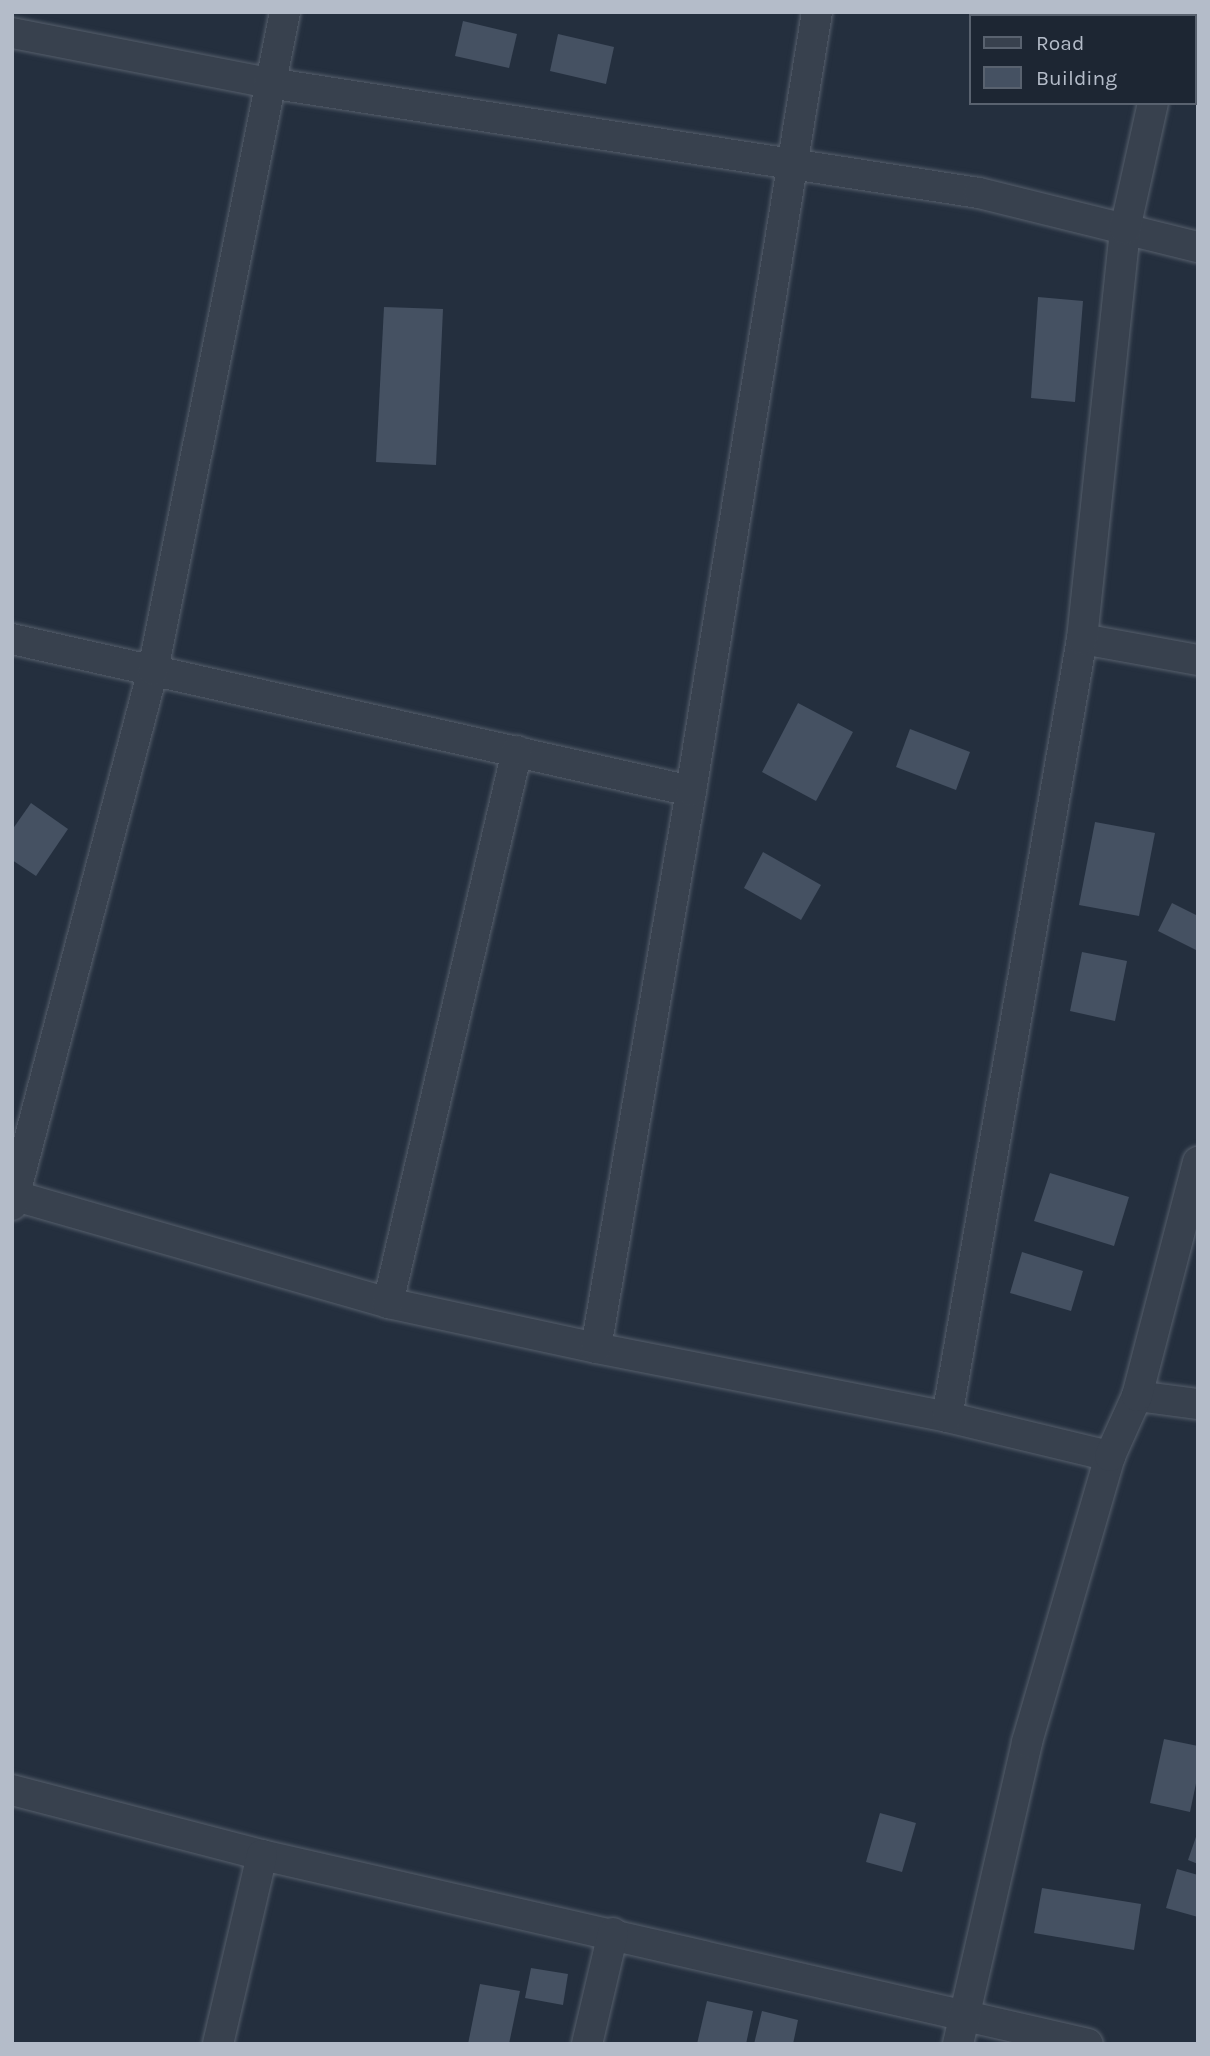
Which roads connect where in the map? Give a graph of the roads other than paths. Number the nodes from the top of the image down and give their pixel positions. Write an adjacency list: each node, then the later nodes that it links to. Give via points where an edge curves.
1 (285, 12): 4 (street)
2 (817, 12): 6 (street)
3 (12, 33): 4 (street)
4 (269, 83): 6 (street); 12 (street)
5 (1153, 105): 7 (street)
6 (793, 162): 7 (street, via 979,193); 14 (street)
7 (1125, 229): 8 (street); 10 (street)
8 (1198, 247)
9 (12, 639): 12 (street)
10 (1082, 639): 11 (street); 21 (street)
11 (1198, 660)
12 (153, 670): 13 (street); 16 (street)
13 (517, 751): 14 (street); 17 (street)
14 (691, 791): 18 (street)
15 (1198, 1162): 19 (street)
16 (13, 1199): 17 (street)
17 (388, 1303): 18 (street)
18 (596, 1348): 21 (street)
19 (1137, 1396): 20 (street); 22 (street)
20 (1198, 1404)
21 (947, 1417): 22 (street)
22 (1110, 1457): 26 (street, via 1027,1742)
23 (12, 1790): 24 (street)
24 (262, 1855): 25 (street); 27 (street)
25 (612, 1933): 26 (street); 28 (street)
26 (961, 2030): 29 (street)
27 (218, 2044)
28 (587, 2044)
29 (1088, 2044)

